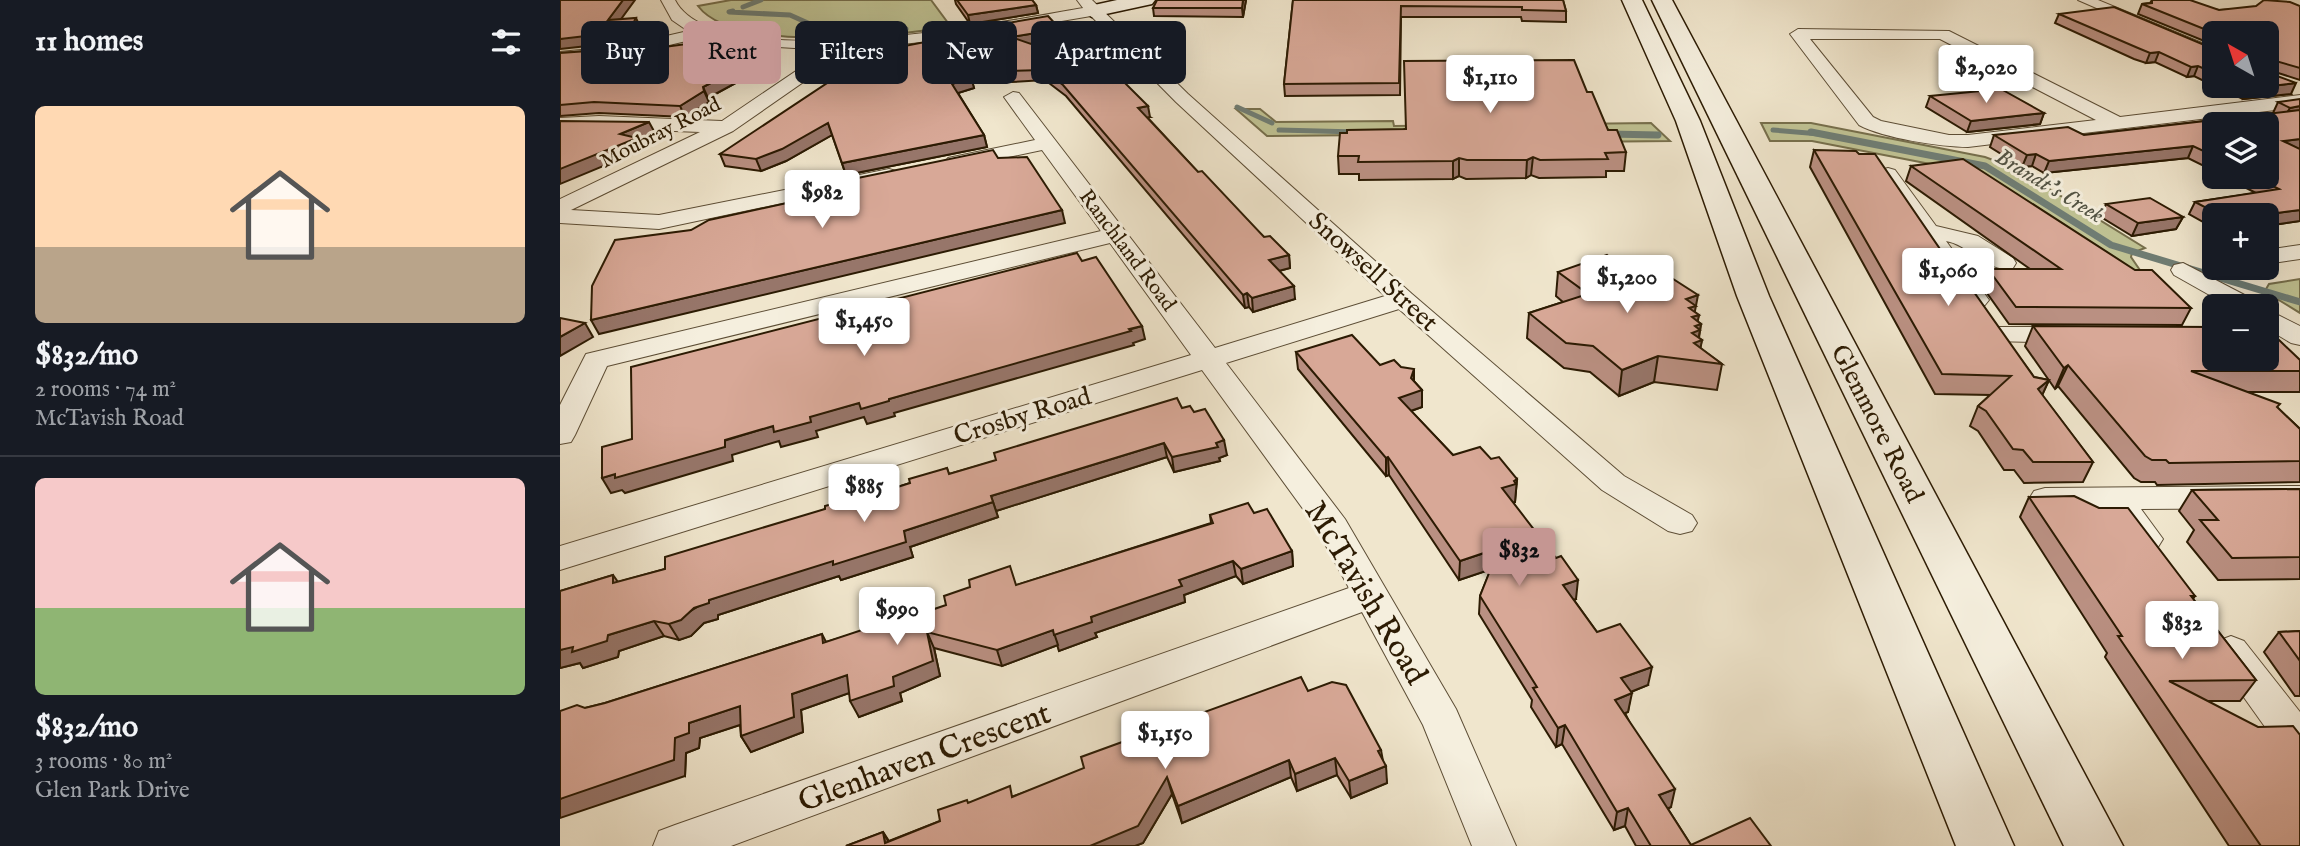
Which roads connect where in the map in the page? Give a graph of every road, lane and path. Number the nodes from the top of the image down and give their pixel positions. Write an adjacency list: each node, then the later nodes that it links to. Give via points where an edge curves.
1 (668, 0): 7 (street)
2 (1145, 0): 6 (main road)
3 (1632, 0): 49 (main road, via 1688,121 1752,296)
4 (1662, 0): 50 (main road, Glenmore Road)
5 (2084, 0): 10 (street)
6 (1088, 5): 9 (street); 31 (street, Snowsell Street, via 1182,98)
7 (685, 21)
8 (683, 37): 11 (street, via 623,51)
9 (908, 41)
10 (2202, 49)
11 (560, 57)
12 (795, 80): 17 (street, Moubray Road)
13 (1013, 97): 18 (street, Ranchland Road)
14 (2300, 101): 15 (street)
15 (2117, 123): 15 (street, via 1968,141 1875,126 1866,121 1798,34 1943,34)
16 (560, 124): 17 (street)
17 (726, 127): 22 (street, Moubray Road)
18 (1047, 143): 19 (street); 25 (street, Ranchland Road)
19 (940, 165)
20 (913, 170): 23 (street, via 659,222)
21 (1888, 174): 24 (street)
22 (560, 207)
23 (560, 216)
24 (1929, 233): 28 (street, via 1973,240); 33 (street, via 2008,346)
25 (1115, 234): 36 (street, Ranchland Road); 37 (street, via 596,360)
26 (2300, 252): 27 (street)
27 (2279, 255)
28 (2004, 263)
29 (2202, 267): 30 (street, via 2183,270)
30 (2226, 294)
31 (1404, 299): 36 (street, Crosby Road); 41 (street, Snowsell Street, via 1613,483)
32 (2279, 324): 35 (street)
33 (2094, 335)
34 (2279, 336): 35 (street)
35 (2299, 336)
36 (1209, 357): 42 (street, Crosby Road); 44 (street, McTavish Road, via 1328,519)
37 (560, 435)
38 (2300, 497): 39 (street)
39 (2115, 498): 40 (street); 43 (street)
40 (2045, 499)
41 (1681, 523)
42 (560, 558)
43 (2165, 565)
44 (1371, 594): 47 (street, Glenhaven Crescent); 48 (street, McTavish Road, via 1442,721)
45 (2207, 621): 46 (street)
46 (2300, 743)
47 (675, 846)
48 (1494, 846)
49 (1985, 846)
50 (2094, 846)

